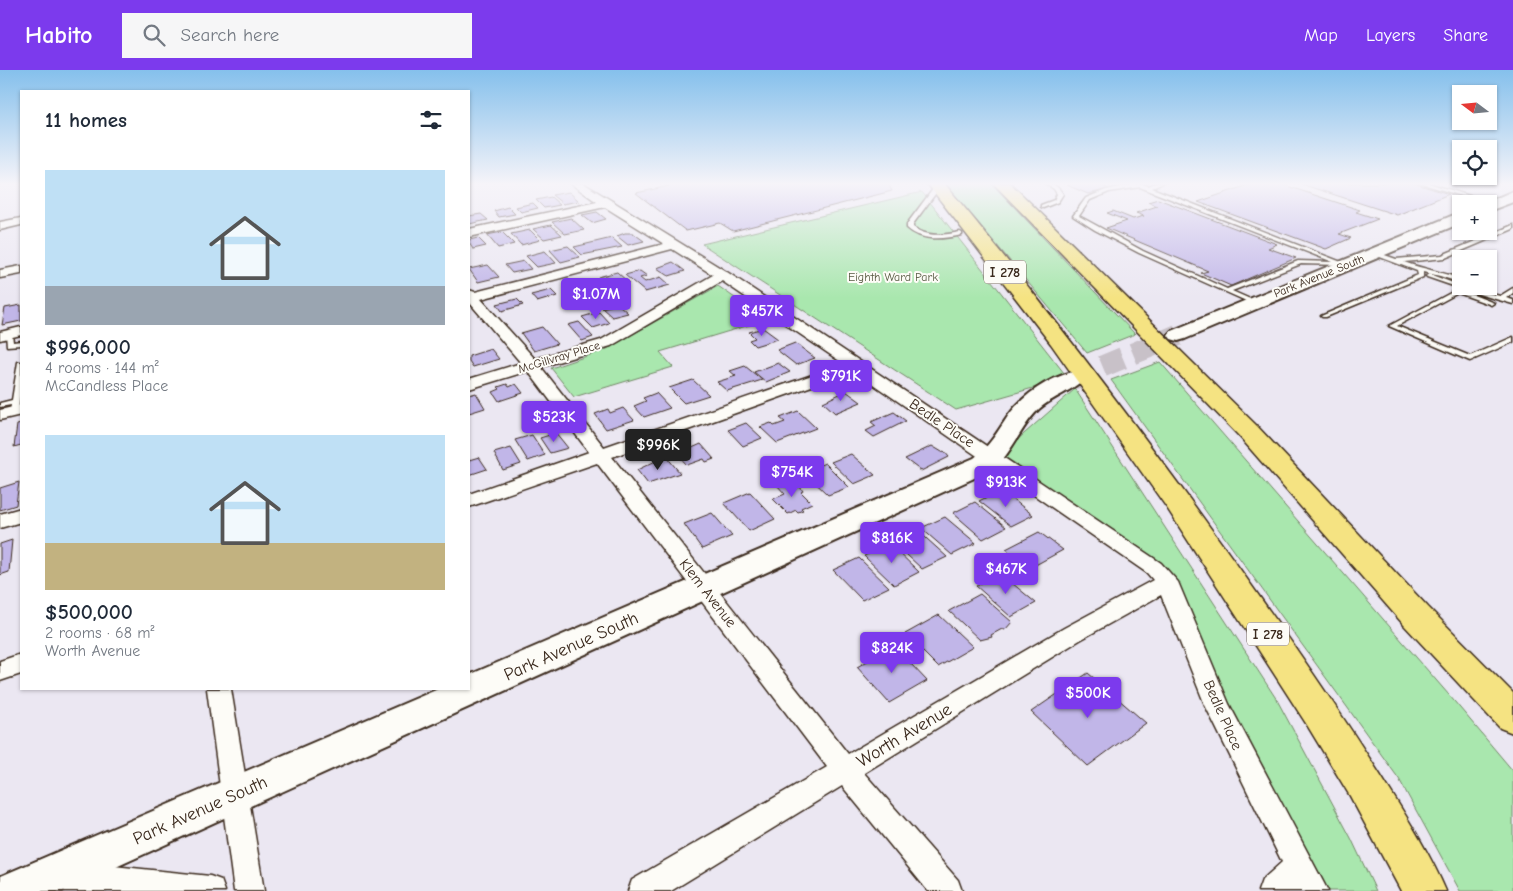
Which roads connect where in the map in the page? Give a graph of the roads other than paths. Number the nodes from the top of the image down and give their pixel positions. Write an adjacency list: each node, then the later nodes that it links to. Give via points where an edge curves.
1 (523, 221): 12 (street)
2 (636, 221): 14 (street, Bedle Place)
3 (912, 221): 13 (lane, via 910,228 930,236)
4 (965, 221): 65 (highway, I 278, via 1095,386 1224,569 1336,737)
5 (1039, 221): 53 (highway, via 1248,431)
6 (1085, 221): 25 (lane, via 1139,251)
7 (1234, 221): 17 (lane)
8 (1451, 221): 15 (street, Park Avenue South)
9 (20, 222): 10 (street)
10 (0, 226)
11 (1513, 228): 16 (lane, via 1443,257)
12 (470, 233)
13 (960, 234)
14 (674, 245): 21 (street, Bedle Place); 27 (street)
15 (1374, 253): 16 (lane); 17 (street, Park Avenue South)
16 (1395, 261): 19 (lane)
17 (1346, 265): 25 (lane, via 1300,262); 30 (street, Park Avenue South)
18 (20, 270): 20 (street)
19 (1420, 270): 22 (lane); 23 (lane); 32 (lane, via 1421,276)
20 (0, 274)
21 (722, 275): 37 (street, McGillvray Place, via 606,343); 38 (street, Bedle Place)
22 (1452, 278)
23 (1452, 283)
24 (1513, 290): 28 (lane)
25 (1227, 291): 30 (lane)
26 (1493, 295): 28 (lane)
27 (470, 296): 37 (street, Klem Avenue)
28 (1501, 298): 29 (lane)
29 (1513, 302)
30 (1255, 303): 33 (street, Park Avenue South)
31 (1491, 304): 35 (lane, via 1458,291 1392,326 1470,359)
32 (1324, 316)
33 (1178, 335)
34 (12, 338): 36 (lane)
35 (1513, 339)
36 (0, 347)
37 (531, 365): 41 (street, McGillvray Place); 43 (street, Klem Avenue)
38 (856, 365): 43 (street); 44 (street, Bedle Place)
39 (20, 368): 42 (lane)
40 (1072, 379): 44 (street, Park Avenue South, via 1039,397)
41 (470, 384)
42 (10, 409)
43 (601, 455): 45 (street); 49 (street, Klem Avenue)
44 (993, 457): 48 (street, Bedle Place, via 1154,568); 49 (street, Park Avenue South)
45 (470, 502)
46 (20, 515): 47 (street)
47 (0, 521)
48 (1167, 582): 54 (street, Worth Avenue, via 1072,634); 56 (street, Bedle Place, via 1217,705)
49 (703, 587): 54 (street, Klem Avenue); 55 (street, Park Avenue South)
50 (20, 664): 51 (street)
51 (0, 671)
52 (219, 690): 55 (street)
53 (1513, 717)
54 (845, 770): 61 (street, Worth Avenue); 62 (street, Klem Avenue)
55 (235, 795): 57 (street, Park Avenue South); 60 (street)
56 (1300, 866): 63 (street); 64 (street, Bedle Place)
57 (54, 874): 58 (street, Park Avenue South); 59 (street)
58 (16, 891)
59 (210, 891)
60 (249, 891)
61 (643, 891)
62 (947, 891)
63 (1273, 891)
64 (1313, 891)
65 (1424, 891)

